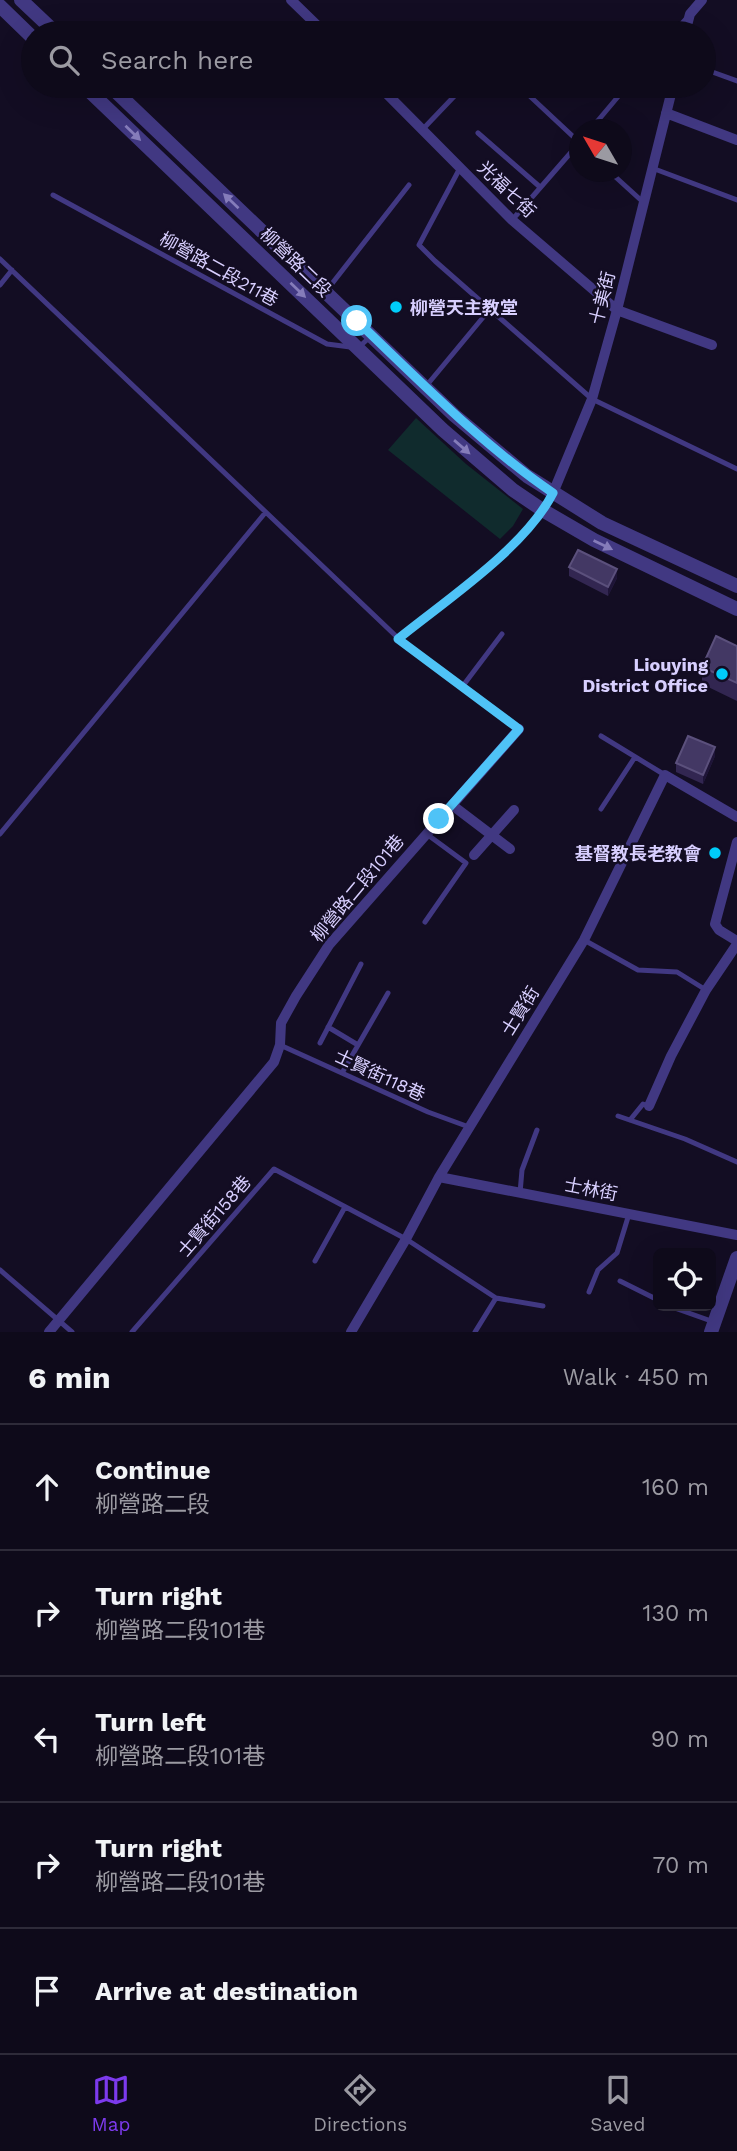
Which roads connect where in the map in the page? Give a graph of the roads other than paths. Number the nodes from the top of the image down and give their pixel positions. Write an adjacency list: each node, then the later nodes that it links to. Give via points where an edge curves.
1 (21, 0): 6 (street)
2 (291, 0): 7 (street)
3 (702, 0): 5 (street)
4 (0, 6): 10 (street)
5 (690, 14): 8 (lane); 9 (street)
6 (43, 21)
7 (313, 21)
8 (684, 21)
9 (688, 21)
10 (21, 26)
11 (716, 73): 12 (lane)
12 (737, 81)
13 (96, 98): 44 (street, 柳營路二段, one-way to 44)
14 (121, 98): 39 (street, 柳營路二段, one-way to 14)
15 (391, 98): 22 (street, 光福七街)
16 (453, 98): 22 (lane)
17 (532, 98): 24 (lane)
18 (617, 98): 21 (lane)
19 (670, 98): 20 (street, 十美街)
20 (666, 113): 25 (street); 28 (street, 十美街)
21 (599, 119)
22 (423, 129): 27 (street, 光福七街)
23 (478, 133): 31 (lane)
24 (569, 134)
25 (737, 140)
26 (569, 154): 31 (lane)
27 (460, 168): 35 (street, 光福七街); 40 (lane, via 419,245)
28 (652, 168): 33 (lane); 34 (street, 十美街)
29 (621, 182): 34 (lane)
30 (409, 185): 39 (lane)
31 (540, 187): 35 (lane)
32 (53, 195): 44 (lane, 柳營路二段211巷, via 327,344)
33 (737, 200)
34 (643, 202): 41 (street, 十美街)
35 (512, 220): 41 (street, 光福七街)
36 (0, 259): 37 (lane, 柳營路二段101巷)
37 (12, 270): 38 (lane); 50 (lane, 柳營路二段101巷)
38 (0, 285)
39 (326, 292): 42 (street, 柳營路二段)
40 (490, 309): 45 (lane); 46 (lane)
41 (617, 310): 43 (street); 46 (street, 十美街)
42 (372, 335): 44 (lane); 45 (street, 柳營路二段)
43 (712, 345)
44 (358, 348): 49 (street, 柳營路二段, one-way to 49, via 463,449)
45 (426, 386): 48 (street, 柳營路二段, via 474,433)
46 (592, 399): 47 (lane); 48 (street, 十美街)
47 (737, 469)
48 (553, 493): 49 (lane, 十美街); 51 (street, 柳營路二段, via 602,523)
49 (544, 511): 52 (street, 柳營路二段, one-way to 52); 54 (lane, via 499,558)
50 (265, 513): 54 (lane, 柳營路二段101巷); 64 (lane)
51 (737, 586)
52 (737, 610)
53 (502, 634): 55 (lane)
54 (398, 639): 55 (lane, 柳營路二段101巷)
55 (462, 687): 56 (lane, 柳營路二段101巷)
56 (519, 729): 60 (street, 柳營路二段101巷)
57 (601, 736): 58 (lane)
58 (635, 757): 59 (lane); 61 (lane)
59 (665, 775): 63 (street); 72 (street, 士賢街)
60 (452, 805): 65 (street, 柳營路二段101巷); 66 (street)
61 (601, 809)
62 (514, 810): 66 (street)
63 (737, 817)
64 (0, 834)
65 (426, 834): 71 (lane, via 466,863); 79 (street, 柳營路二段101巷, via 329,945 281,1023)
66 (492, 835): 68 (street); 69 (street)
67 (737, 842): 70 (street)
68 (510, 849)
69 (474, 855)
70 (734, 864): 73 (street, via 715,924)
71 (425, 922)
72 (584, 940): 75 (lane, via 638,970 677,972); 85 (street, 士賢街)
73 (737, 943): 75 (street)
74 (360, 964): 77 (lane)
75 (706, 990): 82 (street)
76 (387, 993): 80 (lane)
77 (328, 1027): 78 (lane); 80 (lane)
78 (320, 1043)
79 (280, 1045): 81 (lane, 士賢街118巷); 103 (street, 柳營路二段101巷, via 274,1062)
80 (358, 1045): 81 (lane)
81 (342, 1073): 85 (lane, 士賢街118巷)
82 (649, 1106): 84 (lane, via 643,1104)
83 (618, 1116): 84 (lane)
84 (630, 1120): 87 (lane)
85 (469, 1127): 88 (street, 士賢街)
86 (537, 1130): 89 (lane, via 522,1170)
87 (737, 1162)
88 (439, 1177): 89 (street, 士林街); 93 (street, 士賢街)
89 (520, 1193): 91 (street, 士林街)
90 (345, 1207): 93 (lane, 士賢街158巷); 95 (lane); 107 (lane, 士賢街158巷, via 274,1169)
91 (629, 1214): 92 (street, 士林街); 98 (lane, via 617,1253 598,1270)
92 (737, 1235)
93 (406, 1239): 99 (lane, 士賢街158巷); 108 (street, 士賢街)
94 (737, 1258): 104 (street)
95 (315, 1261)
96 (0, 1270): 103 (lane)
97 (620, 1281): 100 (lane)
98 (589, 1292)
99 (496, 1298): 101 (lane); 109 (lane)
100 (653, 1298)
101 (543, 1306)
102 (679, 1311): 104 (lane)
103 (58, 1320): 105 (street, 柳營路二段101巷); 106 (lane)
104 (712, 1327)
105 (49, 1332)
106 (72, 1332)
107 (132, 1332)
108 (351, 1332)
109 (475, 1332)

